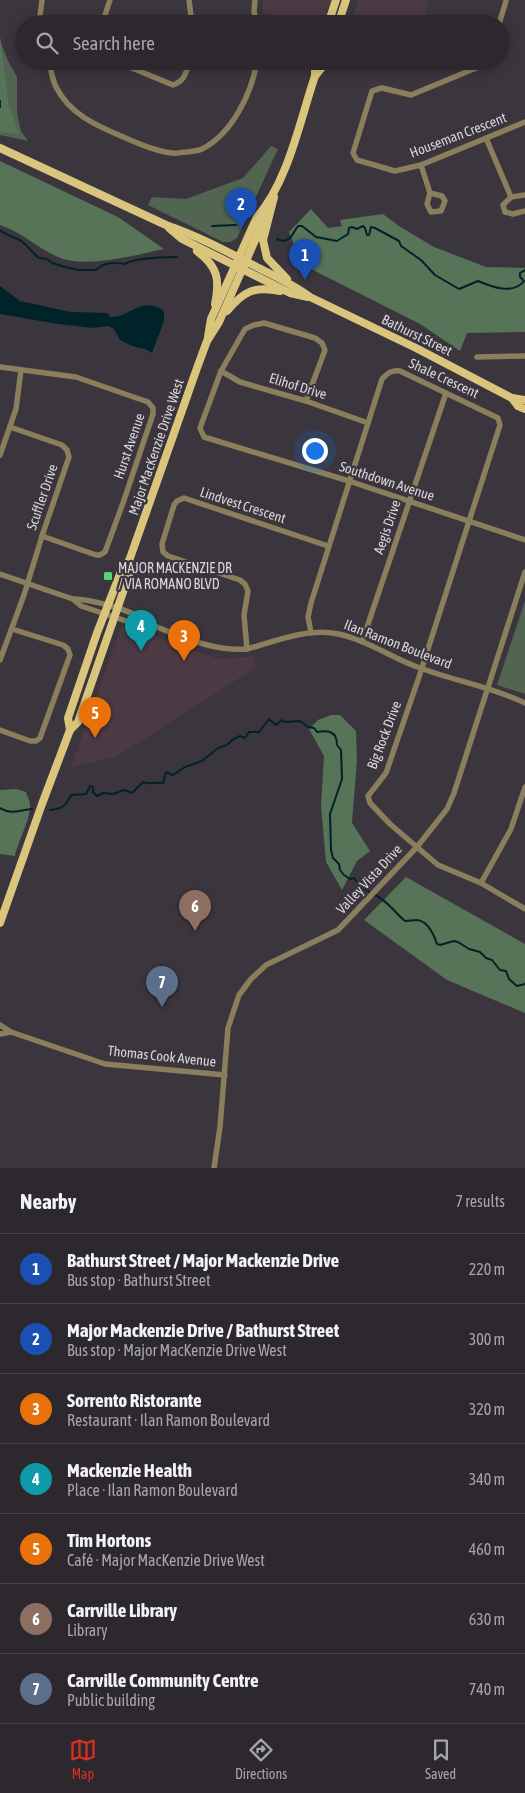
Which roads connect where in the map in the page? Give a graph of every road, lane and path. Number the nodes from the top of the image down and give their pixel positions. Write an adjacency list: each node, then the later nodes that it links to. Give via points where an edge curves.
1 (42, 0): 8 (street)
2 (110, 0): 9 (street)
3 (190, 0): 10 (street)
4 (255, 0): 11 (street)
5 (336, 0): 12 (main road)
6 (346, 0): 13 (main road)
7 (506, 0): 14 (street)
8 (40, 15)
9 (105, 15)
10 (191, 15)
11 (256, 15)
12 (331, 15)
13 (341, 15)
14 (502, 15)
15 (51, 70): 18 (street, via 55,86 65,101 94,125 142,146 173,154 200,150 225,131 236,117)
16 (137, 70): 17 (street, via 173,85 180,83)
17 (187, 70)
18 (256, 70)
19 (315, 70): 22 (main road, Major MacKenzie Drive West)
20 (320, 70): 22 (main road, Major MacKenzie Drive West)
21 (471, 70): 26 (street, Houseman Crescent, via 411,95 382,88 372,91 353,154 356,160 395,171)
22 (315, 76): 27 (main road, Major MacKenzie Drive West)
23 (525, 122): 24 (street, Houseman Crescent)
24 (486, 138): 26 (street, Houseman Crescent); 30 (street)
25 (0, 148): 32 (main road, Bathurst Street)
26 (421, 165): 28 (street)
27 (278, 183): 34 (main road, Major MacKenzie Drive West, via 266,206 264,220); 36 (main road, via 263,240 267,258)
28 (430, 193)
29 (525, 195): 30 (street)
30 (511, 197): 31 (street, via 503,205 506,212)
31 (525, 211)
32 (166, 225): 33 (main road, Bathurst Street); 34 (main road, Bathurst Street, via 186,231)
33 (182, 239): 35 (main road, Bathurst Street); 40 (main road, via 208,259 216,272 218,290)
34 (242, 259): 35 (main road, Major MacKenzie Drive West); 36 (main road, Bathurst Street)
35 (239, 268): 37 (main road, Bathurst Street); 39 (main road, Major MacKenzie Drive West); 40 (main road, Major MacKenzie Drive West)
36 (295, 286): 38 (main road, Bathurst Street)
37 (290, 293): 38 (main road, Bathurst Street); 39 (main road, via 261,288 249,291 236,300)
38 (310, 297): 48 (main road, Bathurst Street)
39 (221, 318): 41 (main road, Major MacKenzie Drive West)
40 (212, 319): 41 (main road, Major MacKenzie Drive West)
41 (208, 341): 61 (main road, Major MacKenzie Drive West)
42 (525, 356): 43 (street)
43 (476, 357)
44 (0, 368): 45 (street, Hurst Avenue)
45 (21, 370): 53 (street, via 18,399); 58 (street, Hurst Avenue, via 81,379 148,402 154,410 105,552 96,555)
46 (221, 371): 50 (street, Elihof Drive, via 240,382); 50 (street, Southdown Avenue, via 245,330 254,325 264,322 315,338 322,342 325,350); 55 (street, Southdown Avenue, via 200,428 204,437)
47 (446, 393): 52 (street, Shale Crescent, via 400,371 388,373 382,379); 56 (street, Aegis Drive); 57 (street, Shale Crescent, via 493,415 500,425)
48 (512, 398): 49 (main road, Bathurst Street); 51 (main road, Bathurst Street)
49 (525, 400)
50 (306, 401): 52 (street, Elihof Drive)
51 (525, 409)
52 (368, 423): 55 (street, Shale Crescent)
53 (10, 427): 54 (street); 58 (street, Scuffler Drive, via 61,445 68,452)
54 (0, 455)
55 (349, 481): 56 (street, Southdown Avenue); 60 (street, Shale Crescent)
56 (410, 501): 57 (street, Southdown Avenue); 69 (street, Aegis Drive)
57 (469, 521): 59 (street, Southdown Avenue); 72 (street, Shale Crescent)
58 (42, 536): 64 (street, Scuffler Drive)
59 (525, 540)
60 (328, 546): 68 (street, Shale Crescent, via 310,603); 70 (street, Lindvest Crescent, via 184,498 174,505 162,552 245,584 248,591 244,615)
61 (129, 561): 65 (main road, Major MacKenzie Drive West, via 122,569); 66 (main road, Major MacKenzie Drive West, via 130,572)
62 (525, 572): 73 (street, Valley Vista Drive)
63 (0, 574): 64 (street, Ilan Ramon Boulevard)
64 (28, 583): 65 (street, Ilan Ramon Boulevard, via 74,599 85,599); 67 (street, Scuffler Drive)
65 (106, 610): 66 (street, Ilan Ramon Boulevard); 76 (main road, Major MacKenzie Drive West, via 68,718)
66 (115, 613): 70 (street, Ilan Ramon Boulevard, via 138,625 144,622 208,645); 76 (main road, Major MacKenzie Drive West, via 78,722)
67 (12, 629): 71 (street, Scuffler Drive); 75 (street, via 63,645 70,655 40,738 30,741)
68 (311, 633): 69 (street, Ilan Ramon Boulevard, via 331,633); 70 (street, Ilan Ramon Boulevard)
69 (362, 642): 72 (street, Ilan Ramon Boulevard)
70 (247, 649)
71 (0, 660)
72 (422, 669): 73 (street, Ilan Ramon Boulevard); 78 (street, Big Rock Drive, via 386,773 368,796 370,803)
73 (487, 689): 74 (street, Ilan Ramon Boulevard); 78 (street, Valley Vista Drive, via 447,809)
74 (525, 703)
75 (0, 730)
76 (70, 730): 81 (main road, Major MacKenzie Drive West)
77 (525, 787): 79 (street, via 511,828)
78 (417, 847): 79 (street, via 438,865); 85 (street, Valley Vista Drive, via 338,930 266,966 250,979 239,995 228,1028)
79 (481, 883): 80 (street)
80 (525, 909)
81 (0, 923)
82 (0, 1025): 83 (street, Thomas Cook Avenue)
83 (11, 1032): 84 (street, Thomas Cook Avenue); 85 (street, Thomas Cook Avenue, via 105,1064)
84 (0, 1034)
85 (225, 1076): 86 (street, Valley Vista Drive)
86 (214, 1168)

